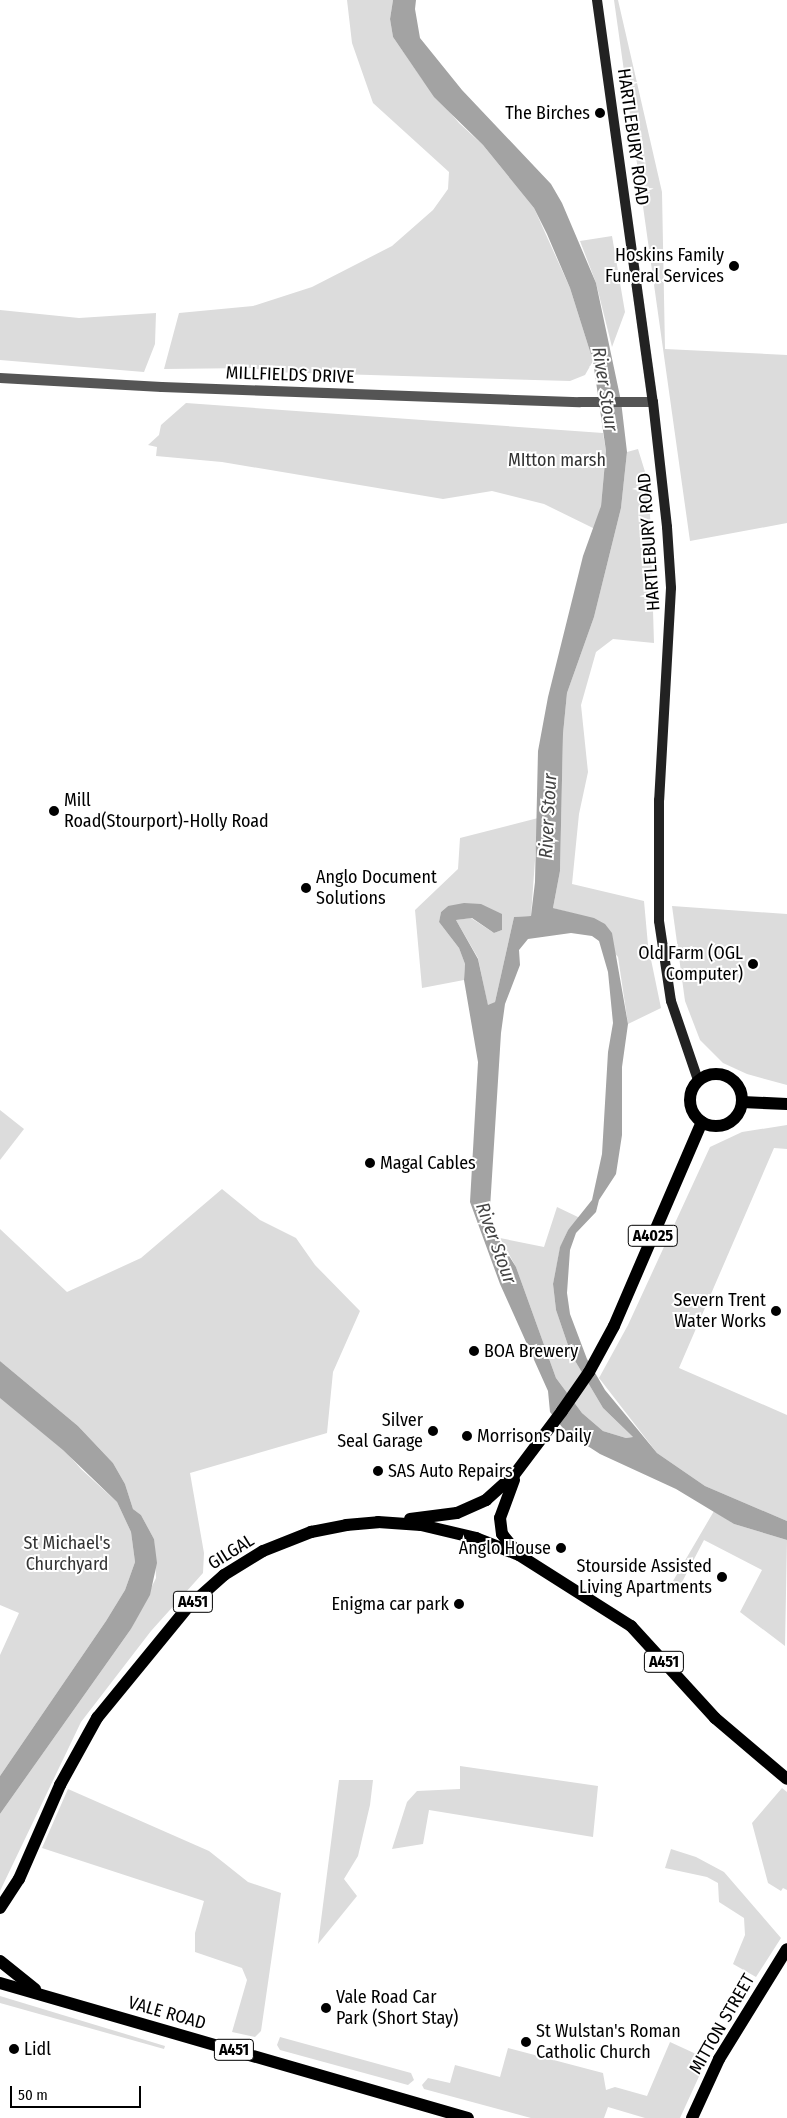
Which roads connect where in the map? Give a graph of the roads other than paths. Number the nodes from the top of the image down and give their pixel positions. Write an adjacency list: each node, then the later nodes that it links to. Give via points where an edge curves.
1 (597, 0): 3 (main road, HARTLEBURY ROAD)
2 (0, 378): 3 (street, MILLFIELDS DRIVE, via 580,402)
3 (653, 402): 4 (main road, HARTLEBURY ROAD, via 671,588 658,810 659,921 672,1001)
4 (698, 1080): 5 (main road, via 711,1074 724,1075 736,1083); 7 (main road, via 689,1098 692,1112)
5 (742, 1102): 6 (main road); 7 (main road, via 738,1115 728,1124 715,1126)
6 (787, 1104)
7 (702, 1122): 8 (main road, A4025, via 603,1348)
8 (525, 1461): 9 (main road, via 492,1496 469,1509 446,1515); 10 (main road, A4025, via 505,1498 500,1518 506,1542)
9 (378, 1522): 10 (main road, GILGAL / A451, via 421,1525 456,1533 500,1546); 12 (main road, GILGAL / A451, via 312,1532 263,1551 224,1575 187,1608 97,1718 60,1785)
10 (529, 1561): 11 (main road, A451, via 631,1626 715,1718)
11 (787, 1779)
12 (10, 1895): 13 (main road, GILGAL / A451); 14 (main road)
13 (0, 1908)
14 (0, 1915)
15 (787, 1949): 20 (main road, MITTON STREET, via 719,2059)
16 (0, 1960): 18 (main road, via 13,1974)
17 (0, 1983): 18 (main road, VALE ROAD / A451)
18 (46, 1996): 19 (main road, VALE ROAD / A451)
19 (468, 2118)
20 (692, 2118)

